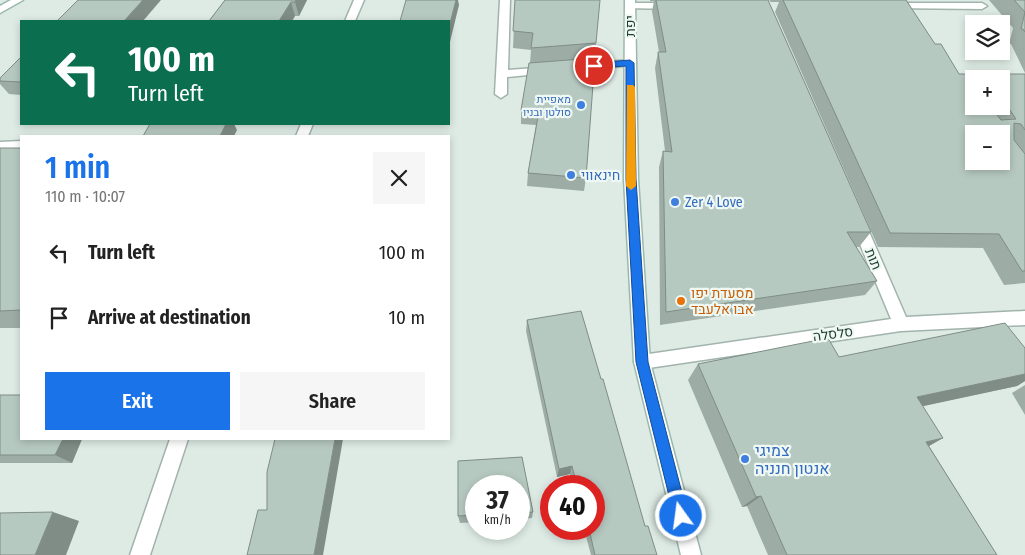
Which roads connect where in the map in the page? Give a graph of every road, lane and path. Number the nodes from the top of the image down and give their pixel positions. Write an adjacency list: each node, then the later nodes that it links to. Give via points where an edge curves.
1 (18, 0): 9 (street)
2 (359, 0): 10 (street)
3 (505, 0): 12 (street)
4 (630, 3): 6 (street); 11 (street, יפת)
5 (980, 3): 8 (street)
6 (681, 6)
7 (885, 6): 8 (street)
8 (905, 7)
9 (0, 10)
10 (350, 20)
11 (630, 63): 12 (street); 19 (street, יפת, via 631,179)
12 (502, 74): 13 (street)
13 (501, 94)
14 (20, 145): 15 (street)
15 (0, 146)
16 (851, 207): 18 (street, תות)
17 (1025, 318): 18 (street, סלסלה)
18 (901, 324): 19 (street, סלסלה)
19 (642, 362): 22 (street, יפת)
20 (179, 440): 21 (street)
21 (140, 555)
22 (691, 555)

